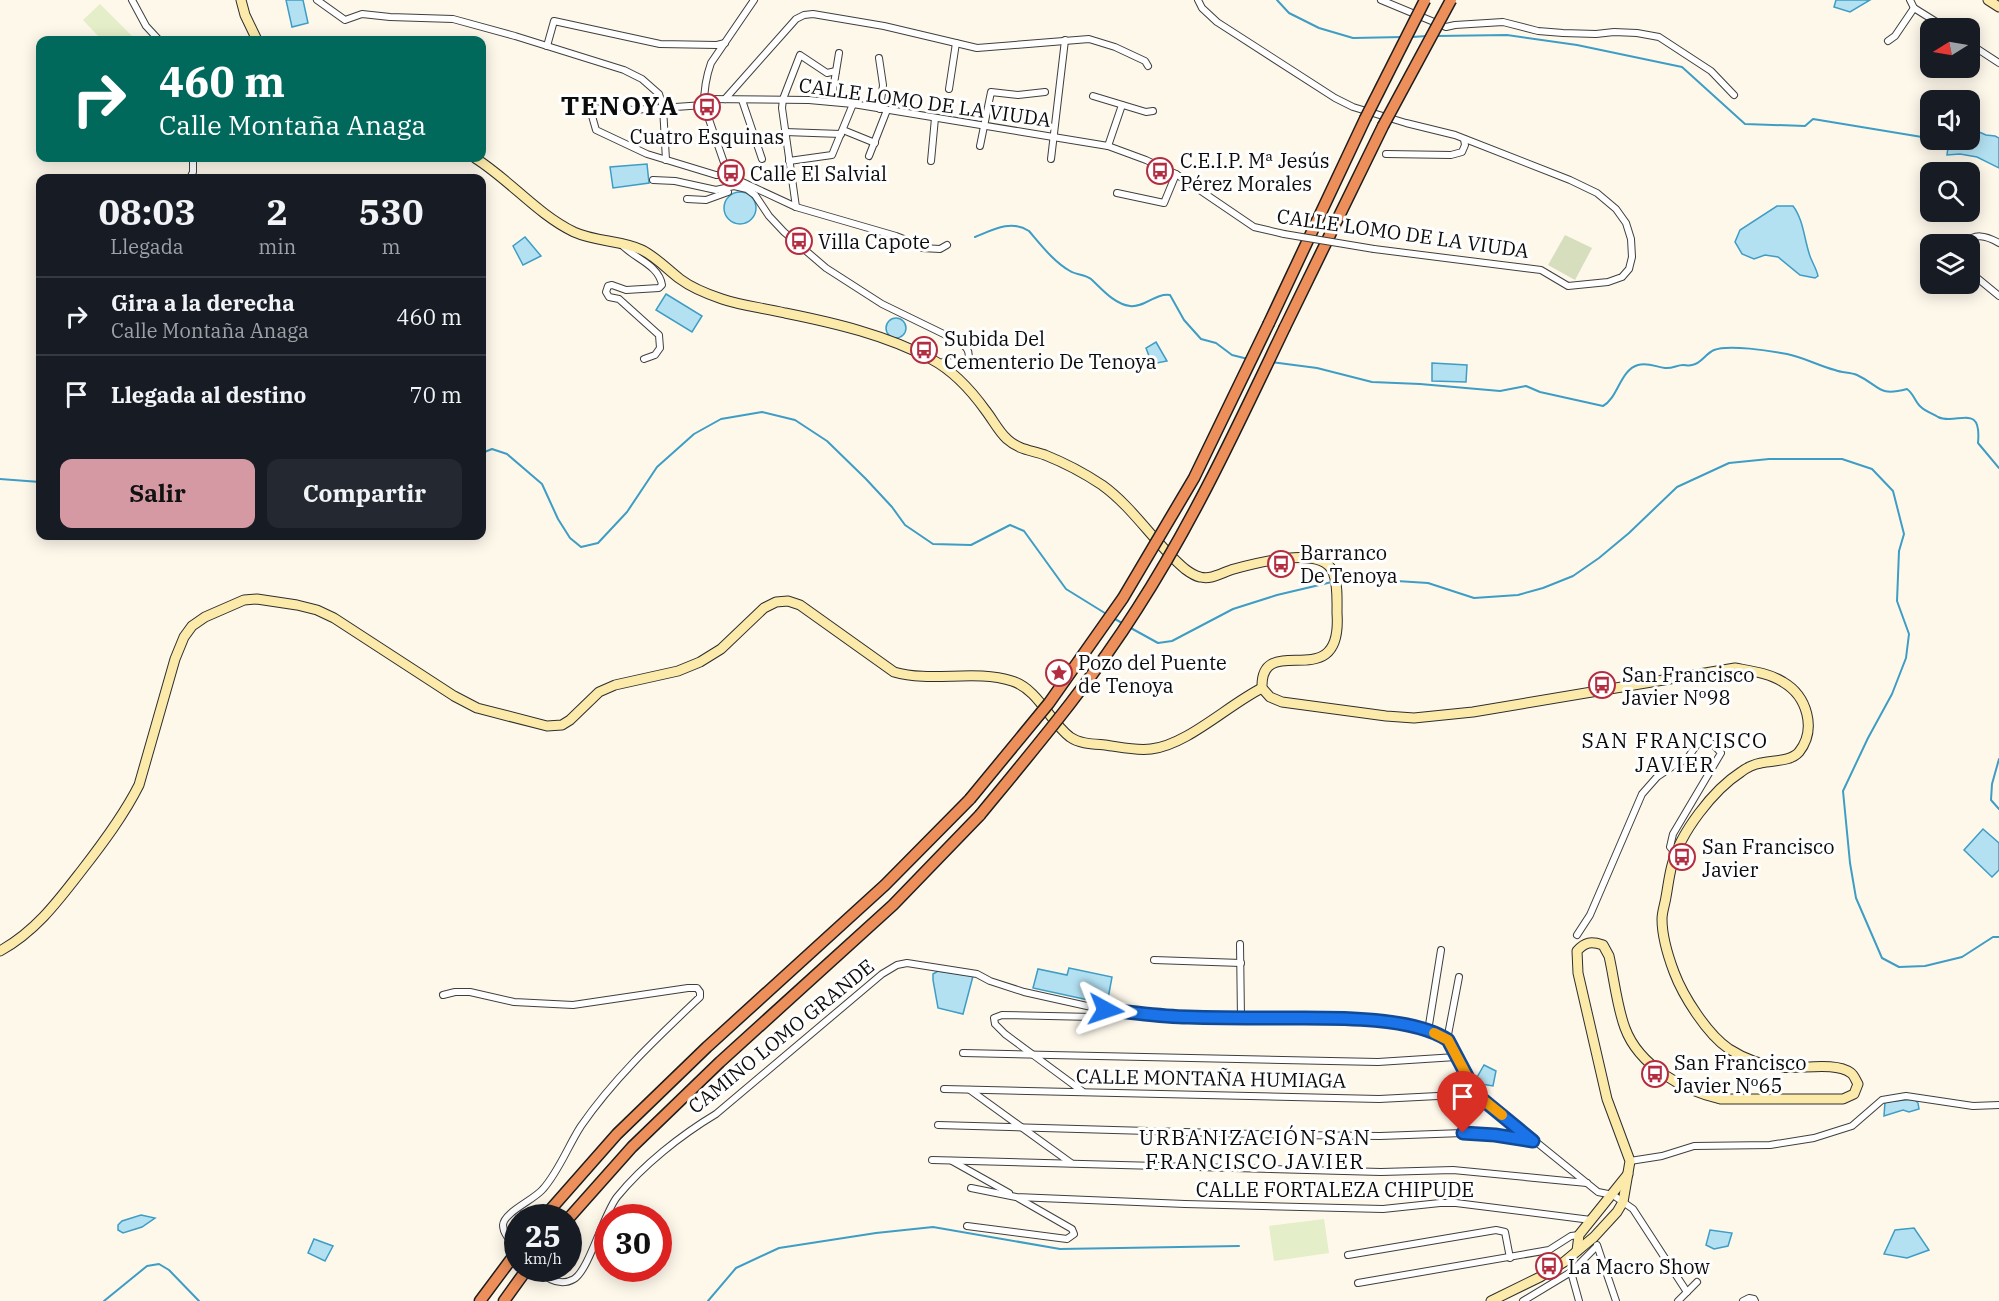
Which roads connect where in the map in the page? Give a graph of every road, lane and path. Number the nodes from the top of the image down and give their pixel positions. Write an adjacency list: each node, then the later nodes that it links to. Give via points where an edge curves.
1 (132, 0): 16 (street)
2 (241, 0): 17 (main road)
3 (317, 0): 22 (street, via 345,20 362,14 453,19)
4 (754, 0): 20 (street)
5 (1198, 0): 50 (street, via 1217,22 1335,98 1353,107)
6 (1381, 0): 32 (street, via 1446,27 1503,22 1539,31 1659,37 1711,71)
7 (1417, 0): 45 (highway, via 1367,103)
8 (1425, 0): 45 (highway, bridge)
9 (1451, 0): 29 (highway, bridge)
10 (1457, 0): 29 (highway, bridge)
11 (1910, 0): 14 (street)
12 (1988, 0): 13 (main road)
13 (1999, 7)
14 (1914, 8): 15 (street); 19 (street)
15 (1930, 18)
16 (155, 36)
17 (255, 36)
18 (1065, 40): 21 (street, via 998,48); 27 (street, via 1089,39 1115,47); 49 (street)
19 (1888, 41)
20 (725, 43): 22 (street, via 660,44 554,21); 37 (street, via 711,63)
21 (956, 43): 30 (street); 34 (street, via 884,26 804,15 796,19)
22 (547, 46): 41 (street, via 642,79 659,94)
23 (1980, 51): 26 (street)
24 (839, 53): 28 (street)
25 (879, 58): 42 (street)
26 (1999, 63)
27 (1148, 66)
28 (836, 71): 35 (street, via 826,73 800,55); 38 (street)
29 (1412, 74): 113 (highway, bridge, via 1383,126 1207,490 1137,609 1062,714 980,815 893,905 720,1062 632,1147)
30 (950, 89)
31 (1045, 92): 46 (street, via 991,92)
32 (1734, 95)
33 (1093, 96): 40 (street)
34 (725, 99): 36 (street, CALLE LOMO DE LA VIUDA); 37 (street, CALLE LOMO DE LA VIUDA)
35 (783, 99): 36 (street, CALLE LOMO DE LA VIUDA); 38 (street, CALLE LOMO DE LA VIUDA); 47 (street)
36 (742, 100): 56 (street)
37 (704, 102): 41 (street, CALLE LOMO DE LA VIUDA); 64 (street)
38 (831, 102): 39 (street, CALLE LOMO DE LA VIUDA)
39 (853, 104): 42 (street, CALLE LOMO DE LA VIUDA); 48 (street)
40 (1122, 105): 43 (street); 53 (street)
41 (663, 107): 58 (street); 58 (street, CALLE LOMO DE LA VIUDA, via 632,110 593,100 590,109 596,130)
42 (884, 110): 44 (street, CALLE LOMO DE LA VIUDA); 51 (street)
43 (1153, 111)
44 (935, 118): 46 (street, CALLE LOMO DE LA VIUDA); 60 (street)
45 (1365, 120): 112 (highway, bridge, via 1194,478 1123,598 1049,703 970,799 885,885 617,1134)
46 (985, 126): 49 (street, CALLE LOMO DE LA VIUDA); 52 (street)
47 (785, 132): 48 (street); 59 (street)
48 (842, 132): 51 (street); 59 (street, via 832,155)
49 (1055, 137): 53 (street, CALLE LOMO DE LA VIUDA); 57 (street)
50 (1464, 139): 54 (street, via 1462,152 1450,155); 62 (street, CALLE LOMO DE LA VIUDA, bridge, via 1570,180 1616,208 1631,239 1632,257 1622,278 1568,286 1540,270 1284,234 1254,227)
51 (875, 143): 55 (street)
52 (980, 146)
53 (1108, 146): 62 (street, CALLE LOMO DE LA VIUDA)
54 (1386, 154)
55 (869, 156)
56 (762, 159)
57 (1051, 159)
58 (666, 160): 64 (street)
59 (789, 161): 67 (street)
60 (931, 161)
61 (481, 162): 70 (main road, via 571,231)
62 (1176, 174): 65 (street, via 1164,203)
63 (653, 180): 64 (street, via 716,190)
64 (733, 182): 66 (street, via 706,200); 67 (street, via 740,181); 75 (street, via 755,195 784,232 826,268 882,304 957,340 968,350 968,362)
65 (1117, 193)
66 (687, 199)
67 (796, 207): 71 (street, via 896,236 922,249)
68 (1980, 236): 69 (street)
69 (1999, 243)
70 (622, 244): 74 (street, via 661,278 659,288 626,290 612,285 606,292 659,335 660,348); 75 (main road, via 654,257 698,290 726,300 840,324)
71 (947, 245)
72 (1980, 280): 73 (street)
73 (1999, 296)
74 (645, 359)
75 (939, 364): 76 (main road, via 971,392 1006,438 1023,450 1071,467 1102,486 1122,502 1171,556 1199,577 1305,557 1323,560 1330,566 1337,608 1337,637 1330,650 1311,661 1281,660 1268,666 1262,676)
76 (1262, 688): 77 (main road, via 1282,702 1414,718 1473,712 1736,668 1784,682 1800,698 1809,720 1808,738 1798,754 1759,763 1734,778 1696,818); 81 (main road, via 1168,745 1133,749 1083,742 1070,737 1029,690 1013,681 894,672 800,605 788,601 764,608 721,649 700,662 615,685 599,692 562,725 547,726 477,708 317,610 244,600 205,617 184,637 131,802 48,914)
77 (1676, 854): 78 (street, via 1670,847 1673,834 1721,753 1702,737 1687,759 1657,777 1642,794 1590,915); 103 (main road, via 1662,919 1665,943 1674,973 1708,1028 1728,1048 1754,1062 1780,1068 1835,1068 1852,1074 1858,1084 1854,1094 1843,1099 1721,1099 1678,1084 1638,1050 1625,1028 1603,945 1584,944 1577,951 1578,973 1607,1099)
78 (1577, 935)
79 (1240, 944): 83 (street)
80 (1441, 950): 88 (street)
81 (0, 951)
82 (1154, 960): 83 (street)
83 (1241, 963): 87 (street)
84 (1459, 977): 89 (street)
85 (444, 995): 111 (street, via 470,992 514,1002 573,1005 688,988 700,992 700,997 608,1091 543,1189)
86 (1106, 1010): 87 (street, CAMINO LOMO GRANDE); 91 (street, via 1093,1017 994,1018 1005,1034); 122 (street, CAMINO LOMO GRANDE, via 1024,992 977,974 908,963 897,965 716,1114 689,1130 635,1178 616,1198)
87 (1241, 1018): 88 (street, CAMINO LOMO GRANDE, via 1376,1021)
88 (1428, 1031): 89 (street, CAMINO LOMO GRANDE)
89 (1448, 1040): 92 (street)
90 (963, 1053): 91 (street)
91 (1034, 1054): 92 (street, via 1377,1062); 95 (street)
92 (1456, 1057): 96 (street)
93 (944, 1089): 94 (street, CALLE MONTAÑA HUMIAGA)
94 (970, 1090): 95 (street, CALLE MONTAÑA HUMIAGA); 99 (street)
95 (1083, 1092): 96 (street, CALLE MONTAÑA HUMIAGA, via 1379,1099)
96 (1477, 1095): 100 (street)
97 (1999, 1105): 103 (street, via 1973,1106 1906,1096 1882,1100 1852,1125 1814,1138 1770,1145 1694,1146)
98 (938, 1125): 99 (street)
99 (1020, 1126): 100 (street, via 1292,1135 1463,1133); 104 (street)
100 (1533, 1141): 106 (street)
101 (932, 1161): 102 (street)
102 (952, 1161): 104 (street); 109 (street)
103 (1630, 1161): 105 (main road)
104 (1073, 1164): 106 (street, via 1381,1172 1454,1170)
105 (1629, 1173): 108 (main road); 110 (main road)
106 (1587, 1184): 108 (street, via 1598,1192)
107 (971, 1188): 109 (street, CALLE FORTALEZA CHIPUDE)
108 (1613, 1195): 110 (street); 114 (main road)
109 (1016, 1197): 114 (street, CALLE FORTALEZA CHIPUDE, via 1383,1209 1448,1203); 115 (street, via 1072,1228 1074,1234 1067,1239)
110 (1623, 1202): 117 (main road); 127 (street, via 1633,1209)
111 (525, 1204)
112 (555, 1204)
113 (581, 1204)
114 (1591, 1220): 116 (main road)
115 (967, 1226)
116 (1579, 1235): 118 (main road); 120 (street, via 1549,1250)
117 (1596, 1242): 118 (main road); 123 (street); 134 (street)
118 (1577, 1251): 131 (main road, via 1540,1277)
119 (1348, 1255): 120 (street, via 1496,1230 1505,1232)
120 (1510, 1258): 125 (street)
121 (504, 1268): 129 (highway)
122 (582, 1268)
123 (1571, 1272): 128 (street); 133 (street)
124 (518, 1282): 130 (highway)
125 (1358, 1282)
126 (1697, 1282): 127 (street)
127 (1687, 1292): 135 (street)
128 (1535, 1298): 132 (street)
129 (480, 1301)
130 (504, 1301)
131 (1491, 1301)
132 (1523, 1301)
133 (1579, 1301)
134 (1616, 1301)
135 (1678, 1301)
136 (1743, 1301): 137 (street)
137 (1755, 1301)

